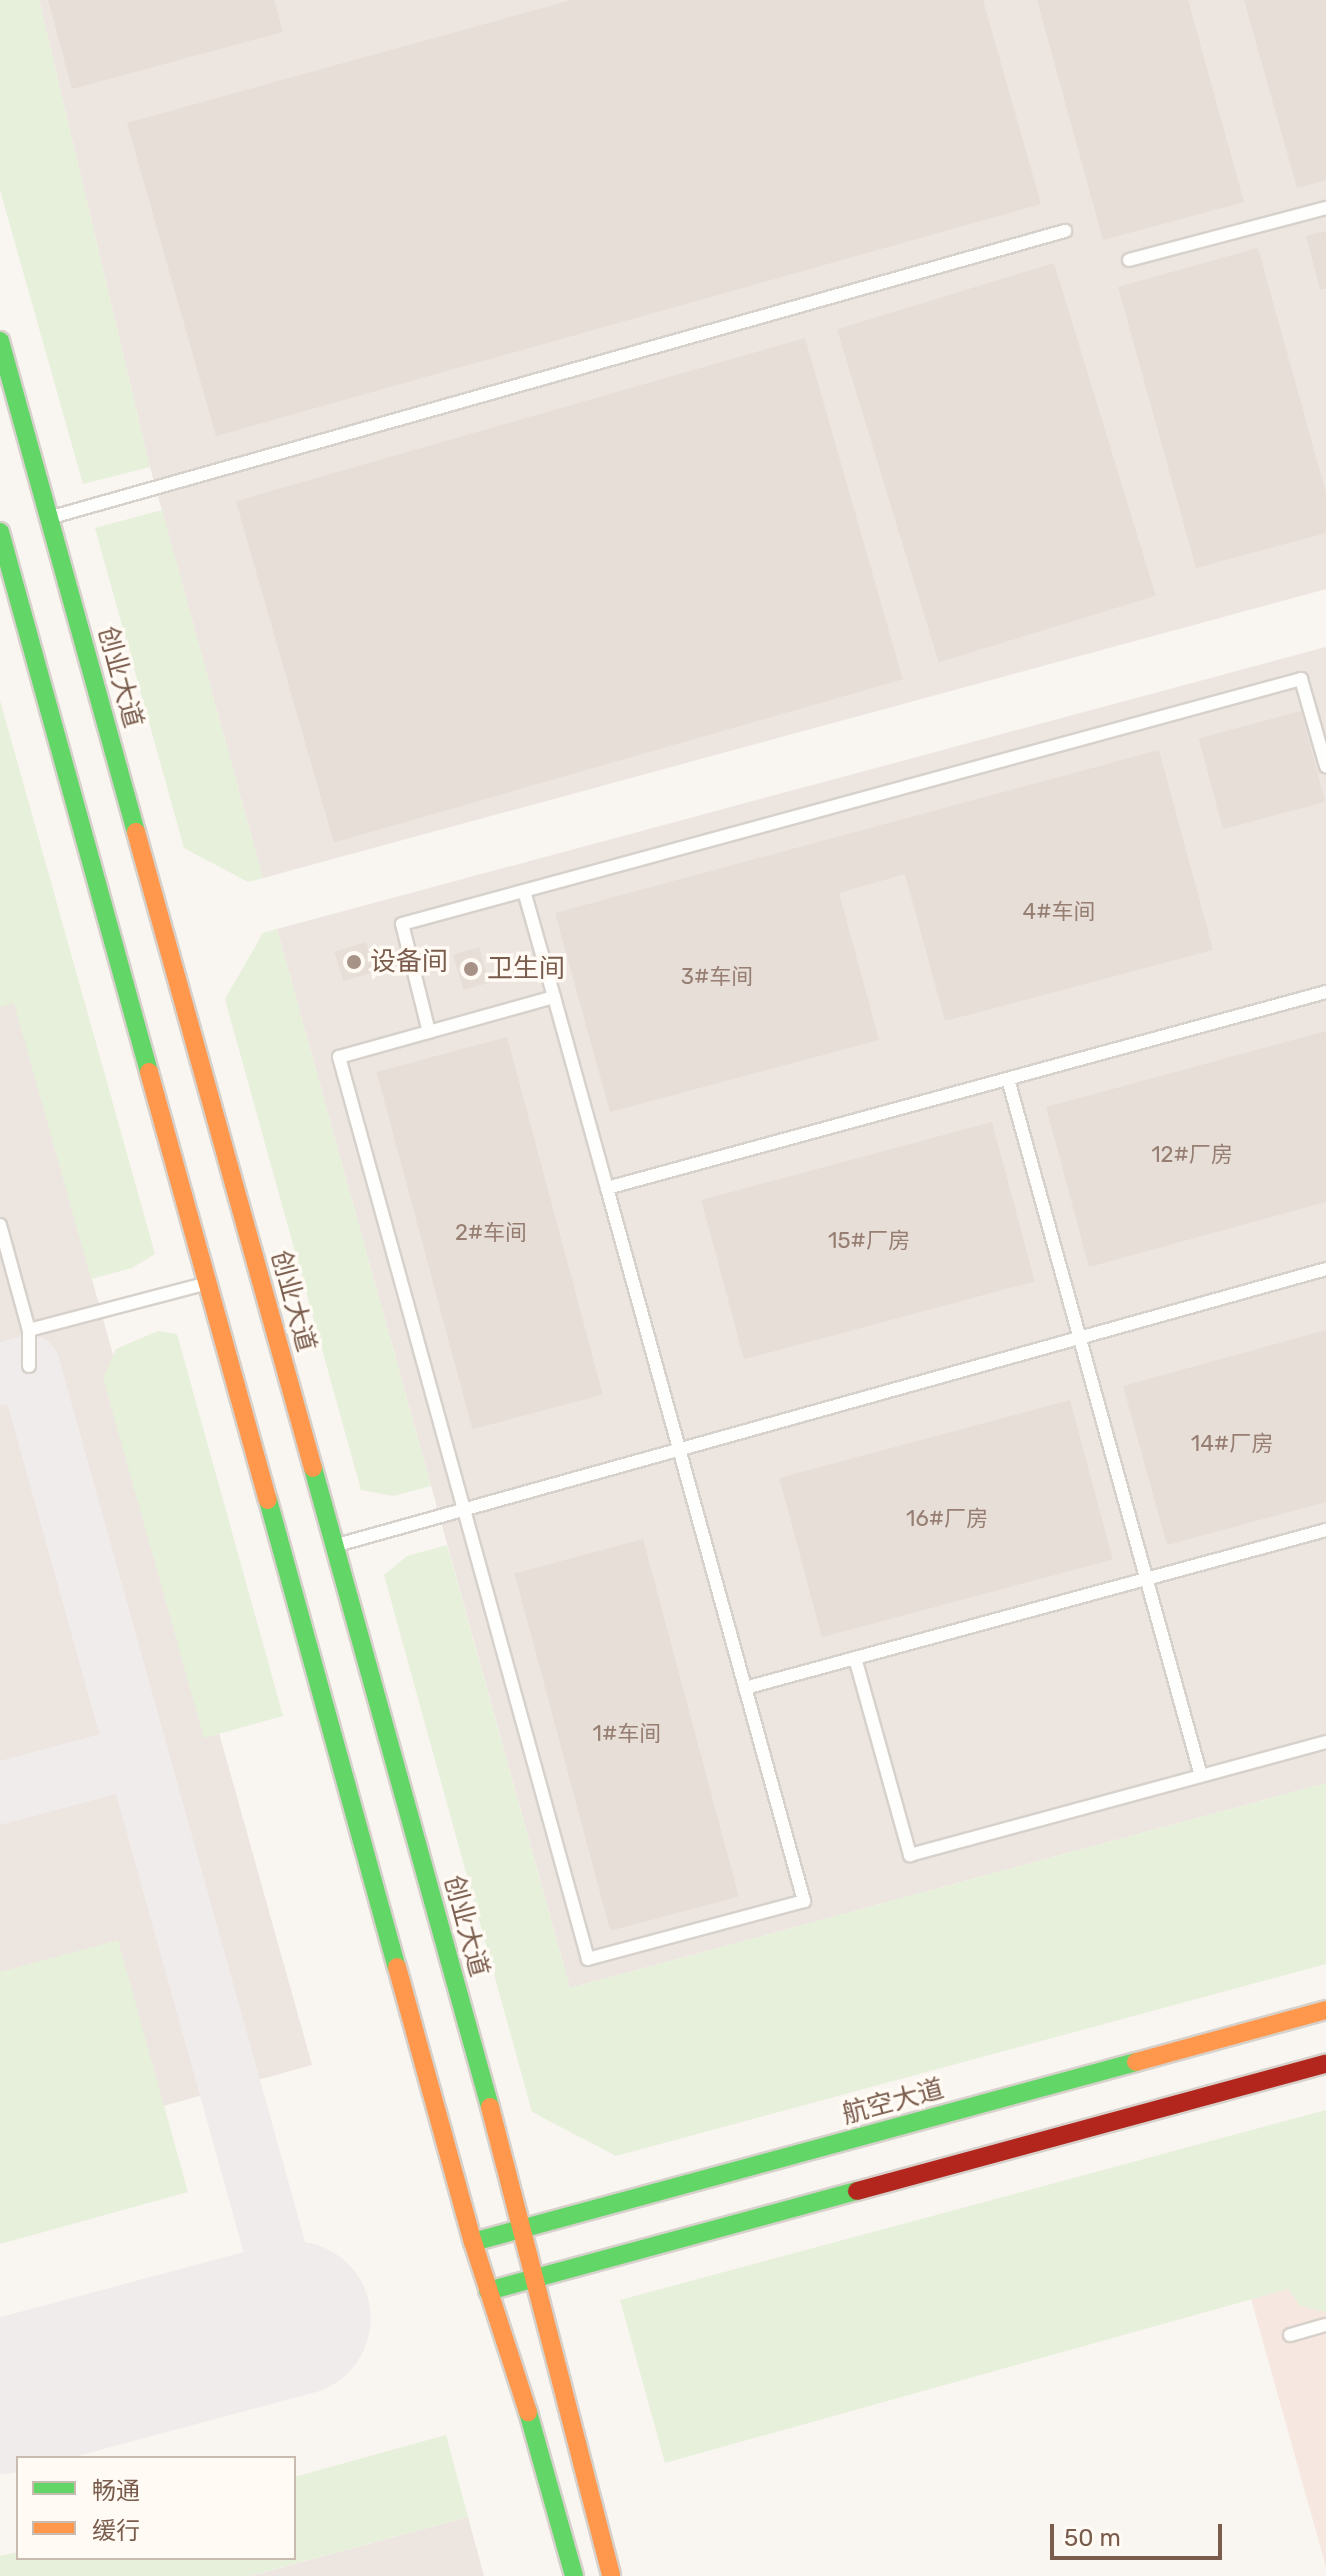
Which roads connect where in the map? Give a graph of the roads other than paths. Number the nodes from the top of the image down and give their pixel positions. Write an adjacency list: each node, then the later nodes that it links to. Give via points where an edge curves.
1 (1326, 208): 3 (lane)
2 (1065, 231): 5 (lane)
3 (1129, 260)
4 (0, 341): 5 (main road, 创业大道)
5 (49, 518): 23 (main road, 创业大道)
6 (0, 532): 16 (main road, via 16,613)
7 (1326, 766): 8 (lane, via 1301,679)
8 (524, 891): 10 (lane); 11 (lane, via 402,924)
9 (1326, 992): 12 (lane)
10 (554, 997): 11 (lane); 13 (lane)
11 (429, 1032): 21 (lane, via 339,1057)
12 (1008, 1079): 13 (lane); 18 (lane)
13 (607, 1188): 20 (lane)
14 (0, 1225): 17 (lane)
15 (1326, 1269): 18 (lane)
16 (207, 1283): 17 (lane); 32 (main road)
17 (29, 1330): 19 (lane)
18 (1080, 1338): 20 (lane); 24 (lane)
19 (29, 1366)
20 (679, 1449): 21 (lane); 26 (lane)
21 (464, 1509): 23 (lane); 26 (lane, via 588,1959 804,1901)
22 (1326, 1530): 24 (lane)
23 (334, 1546): 31 (main road, 创业大道)
24 (1147, 1578): 25 (lane); 28 (lane)
25 (855, 1658): 26 (lane); 28 (lane, via 910,1855)
26 (745, 1688)
27 (1326, 1742): 28 (lane)
28 (1201, 1776)
29 (1326, 2010): 31 (main road, 航空大道)
30 (1326, 2064): 33 (main road)
31 (523, 2229): 32 (main road, 航空大道); 33 (main road, 创业大道)
32 (473, 2242): 34 (main road)
33 (537, 2276): 34 (main road); 38 (main road, 创业大道, via 549,2351)
34 (488, 2291): 37 (main road, via 514,2360)
35 (1326, 2325): 36 (lane)
36 (1290, 2335)
37 (574, 2576)
38 (611, 2576)

